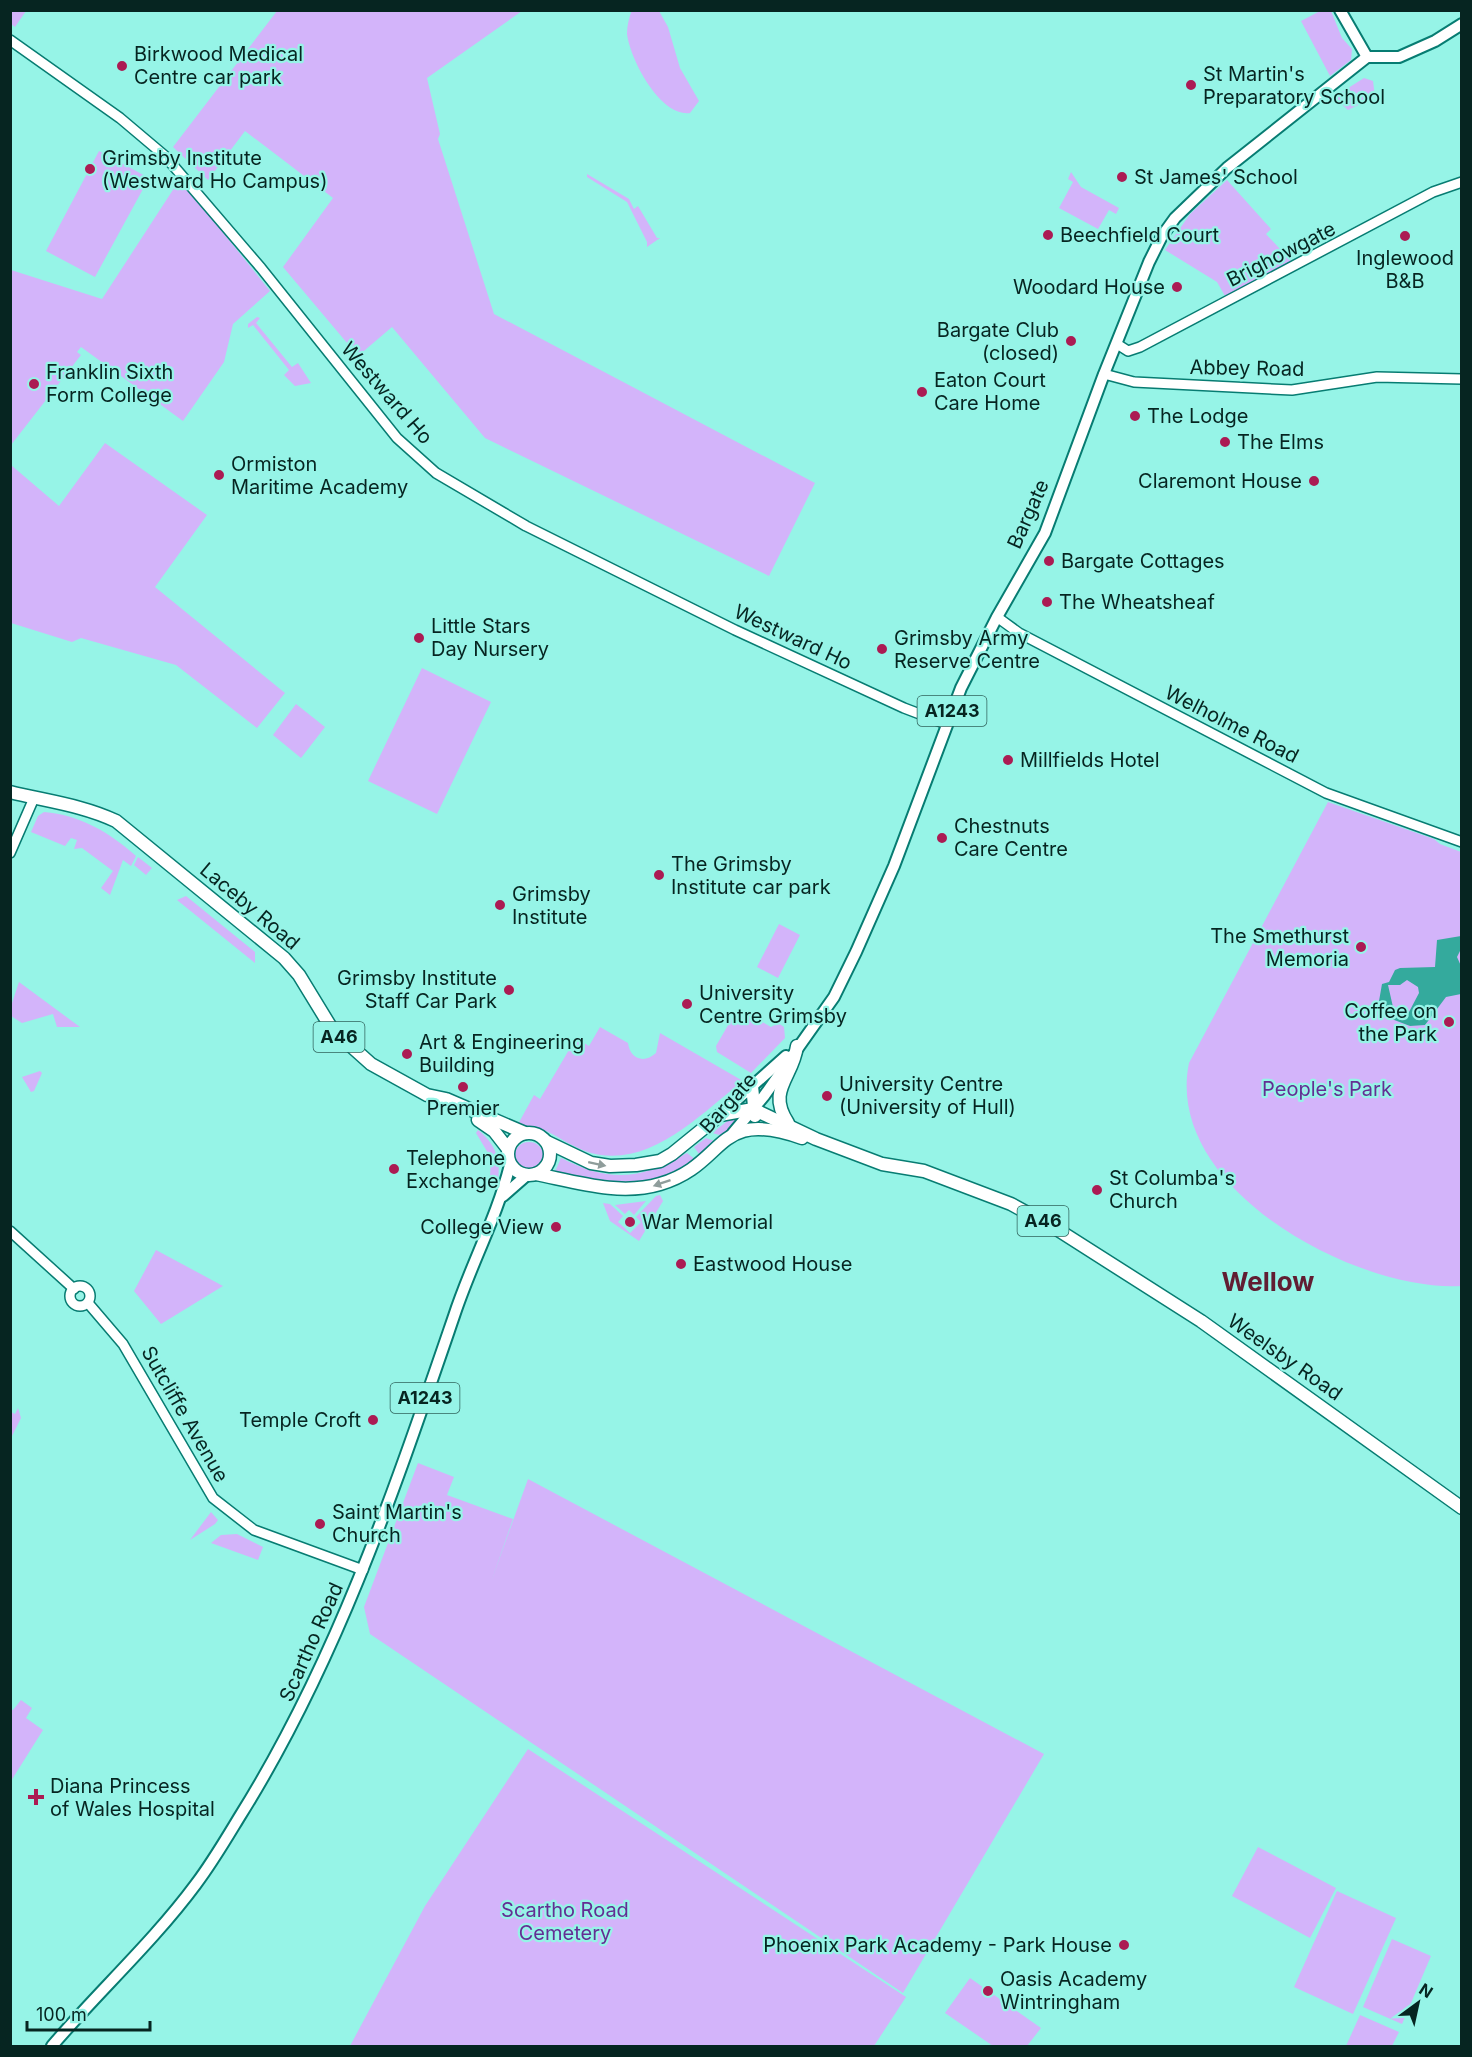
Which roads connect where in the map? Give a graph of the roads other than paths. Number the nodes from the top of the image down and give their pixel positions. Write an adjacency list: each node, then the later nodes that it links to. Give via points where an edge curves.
1 (1340, 10): 4 (main road)
2 (1461, 24): 4 (main road, via 1399,57)
3 (10, 40): 10 (street, Westward Ho, via 120,118 165,156 261,268 396,438 436,473 526,526 735,630)
4 (1367, 57): 6 (main road, Bargate / A1243, via 1227,168 1175,218 1149,262)
5 (1461, 182): 6 (street, Brighowgate, via 1433,192 1140,347 1128,351)
6 (1117, 344): 7 (main road, Bargate / A1243)
7 (1104, 374): 8 (street, Abbey Road, via 1134,382 1292,390 1377,377); 9 (main road, Bargate / A1243, via 1045,533)
8 (1461, 379)
9 (997, 617): 10 (main road, Bargate / A1243); 13 (street, Welholme Road, via 1019,633 1326,793)
10 (946, 724): 15 (main road, Bargate / A1243, via 874,912 834,997)
11 (10, 792): 12 (highway, Laceby Road / A46)
12 (34, 798): 14 (street); 17 (highway, Laceby Road / A46, via 69,804 116,820 284,958 332,1029 356,1052 389,1075)
13 (1461, 842)
14 (10, 853)
15 (797, 1046): 16 (main road, Bargate / A1243); 18 (main road, Bargate / A1243); 20 (highway, via 796,1058 778,1097 780,1112)
16 (752, 1086): 18 (highway); 19 (main road, Bargate / A1243)
17 (431, 1096): 22 (highway, Laceby Road / A46); 27 (highway, Laceby Road / A46, via 482,1122)
18 (753, 1109): 19 (highway); 20 (highway, Weelsby Road / A46); 21 (highway, via 757,1119); 23 (main road, Bargate / A1243)
19 (720, 1115): 26 (highway, Bargate / A46)
20 (788, 1124): 24 (highway, Weelsby Road / A46)
21 (770, 1128): 23 (highway, Weelsby Road / A46, via 746,1128); 24 (highway, Weelsby Road / A46)
22 (525, 1133): 25 (highway, A46, via 539,1135); 27 (highway, via 513,1140)
23 (733, 1133): 28 (highway, Bargate)
24 (816, 1139): 35 (highway, Weelsby Road / A46, via 882,1164 924,1171 1038,1218 1201,1321)
25 (547, 1142): 26 (highway, Bargate / A46, one-way to 26, via 573,1157 610,1166 660,1161); 30 (highway, via 549,1161)
26 (687, 1143): 28 (highway)
27 (508, 1149): 29 (highway)
28 (702, 1159): 30 (highway, Bargate, one-way to 30, via 672,1180 636,1189)
29 (510, 1165): 30 (highway, via 518,1172); 31 (main road, Scartho Road / A1243)
30 (532, 1175): 31 (main road, Scartho Road / A1243)
31 (503, 1196): 36 (main road, Scartho Road / A1243, via 456,1308)
32 (10, 1231): 33 (street)
33 (74, 1289): 34 (street, via 88,1290); 34 (street, via 70,1296 73,1303)
34 (88, 1303): 36 (street, Sutcliffe Avenue, via 123,1344 213,1498 254,1530)
35 (1461, 1508)
36 (363, 1570): 37 (main road, Scartho Road / A1243, via 311,1693 270,1769 202,1875 162,1926)
37 (52, 2046)

